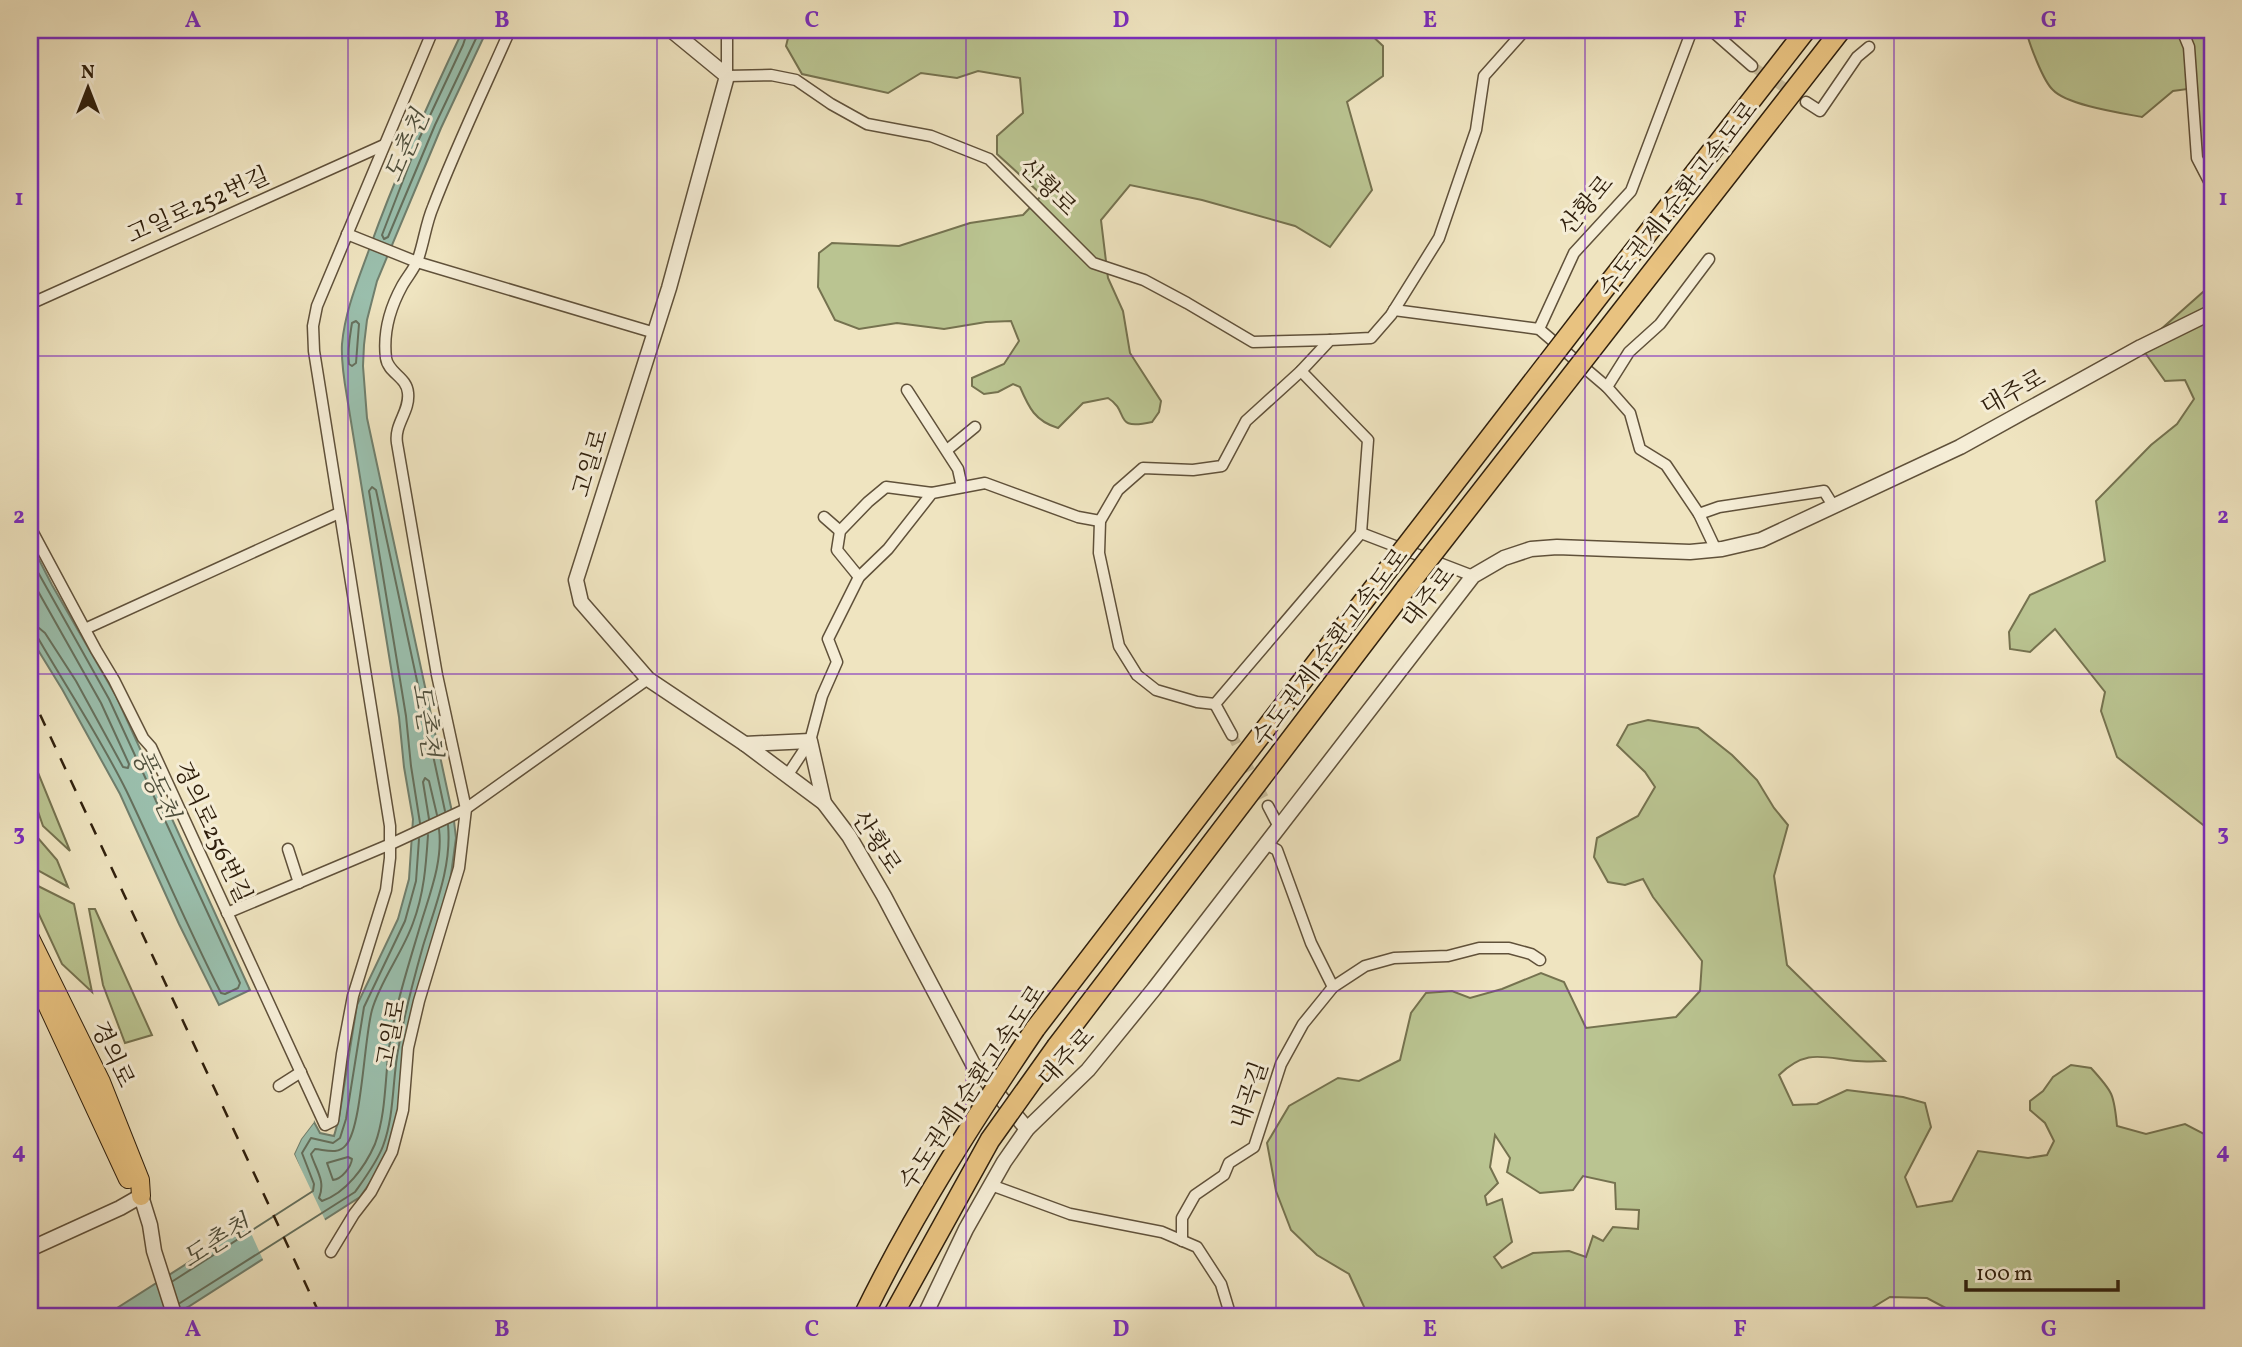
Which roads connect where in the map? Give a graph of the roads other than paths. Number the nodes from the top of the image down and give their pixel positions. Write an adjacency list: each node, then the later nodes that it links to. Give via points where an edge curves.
1 (433, 30): 15 (street)
2 (510, 30): 19 (street)
3 (671, 30): 13 (street)
4 (727, 30): 13 (street, 고일로)
5 (1525, 30): 21 (street, 산황로, via 1484,76 1476,130 1439,238)
6 (1692, 30): 23 (street, 산황로, via 1631,191 1574,253)
7 (1711, 30): 12 (street)
8 (1806, 30): 73 (highway, 수도권제1순환고속도로, bridge, via 1035,1029 929,1192)
9 (1840, 30): 74 (highway, 수도권제1순환고속도로, bridge, via 1057,1046 990,1140)
10 (2182, 30): 16 (street, via 2189,47 2197,158)
11 (1869, 47): 14 (street, via 1820,111)
12 (1752, 66)
13 (727, 76): 24 (street, 고일로); 25 (street, 산황로, via 771,75 796,80 867,124 931,136 989,159 1093,263 1144,281 1253,342)
14 (1806, 102)
15 (384, 145): 17 (street); 20 (street, 고일로252번길)
16 (2212, 187)
17 (347, 234): 19 (street); 34 (street, via 313,326)
18 (1709, 259): 27 (street, via 1660,324 1629,352)
19 (414, 261): 24 (street); 53 (street, 고일로, via 387,320 386,360 408,391 407,408 395,434)
20 (30, 303)
21 (1394, 310): 23 (street); 25 (street, 산황로, via 1371,338)
22 (2212, 312): 33 (street, 대주로, via 1960,447)
23 (1539, 329): 27 (street)
24 (655, 333): 45 (street, 고일로, via 576,580 581,602)
25 (1330, 340): 26 (street)
26 (1301, 371): 37 (street, via 1247,421 1222,466 1143,468 1118,490); 40 (street, via 1368,440)
27 (1607, 387): 35 (street, via 1630,413 1640,449 1666,465)
28 (906, 390): 30 (street)
29 (975, 427): 30 (street)
30 (947, 450): 31 (street)
31 (962, 487): 32 (street); 37 (street, via 985,483)
32 (932, 494): 39 (street, via 886,487); 43 (street)
33 (1833, 506): 35 (street, via 1824,491); 41 (street, 대주로, via 1761,540)
34 (339, 513): 44 (street); 55 (street)
35 (1699, 514): 41 (street)
36 (824, 517): 39 (street)
37 (1100, 521): 46 (street, via 1098,554 1119,646 1137,675 1156,690)
38 (30, 527): 44 (street, 경의로256번길)
39 (840, 531): 43 (street, via 837,550)
40 (1361, 533): 42 (street); 46 (street)
41 (1716, 550): 42 (street, 대주로, via 1531,549)
42 (1473, 576): 54 (street, 대주로)
43 (859, 577): 48 (street, via 828,639 837,662)
44 (85, 629): 59 (street, 경의로256번길, via 151,747)
45 (648, 679): 49 (street, 고일로); 53 (street)
46 (1215, 704): 47 (street)
47 (1232, 736)
48 (810, 741): 49 (street); 50 (street); 51 (street)
49 (745, 744): 50 (street, 고일로)
50 (788, 776): 51 (street, 산황로)
51 (824, 803): 66 (street, 산황로, via 884,896 974,1066)
52 (1268, 806): 54 (street)
53 (465, 809): 55 (street); 71 (street, 고일로, via 460,868 413,1027 403,1110 392,1152)
54 (1279, 827): 56 (street, 대주로)
55 (391, 844): 58 (street); 64 (street, 경의로256번길, via 386,890 353,996 333,1121 325,1125)
56 (1266, 844): 63 (street, via 1278,850 1311,943); 66 (street, 대주로, via 1088,1070)
57 (288, 849): 58 (street)
58 (299, 883): 59 (street)
59 (227, 913): 64 (street, 경의로256번길)
60 (30, 938): 68 (main road, 경의로, via 101,1082 140,1180)
61 (1539, 960): 63 (street, via 1509,948 1394,958 1365,966)
62 (30, 968): 68 (main road, 경의로, via 123,1170)
63 (1333, 987): 69 (street, 내곡길, via 1303,1024 1281,1064 1254,1147 1228,1163 1224,1175 1195,1195 1182,1218)
64 (301, 1072): 65 (street)
65 (279, 1086)
66 (1027, 1129): 67 (street, 대주로)
67 (991, 1185): 69 (street, via 1070,1213); 75 (street, 대주로)
68 (141, 1196): 70 (street); 72 (street)
69 (1182, 1241): 76 (street, via 1197,1247 1221,1284)
70 (30, 1249)
71 (331, 1252)
72 (174, 1317)
73 (863, 1317)
74 (892, 1317)
75 (924, 1317)
76 (1231, 1317)

